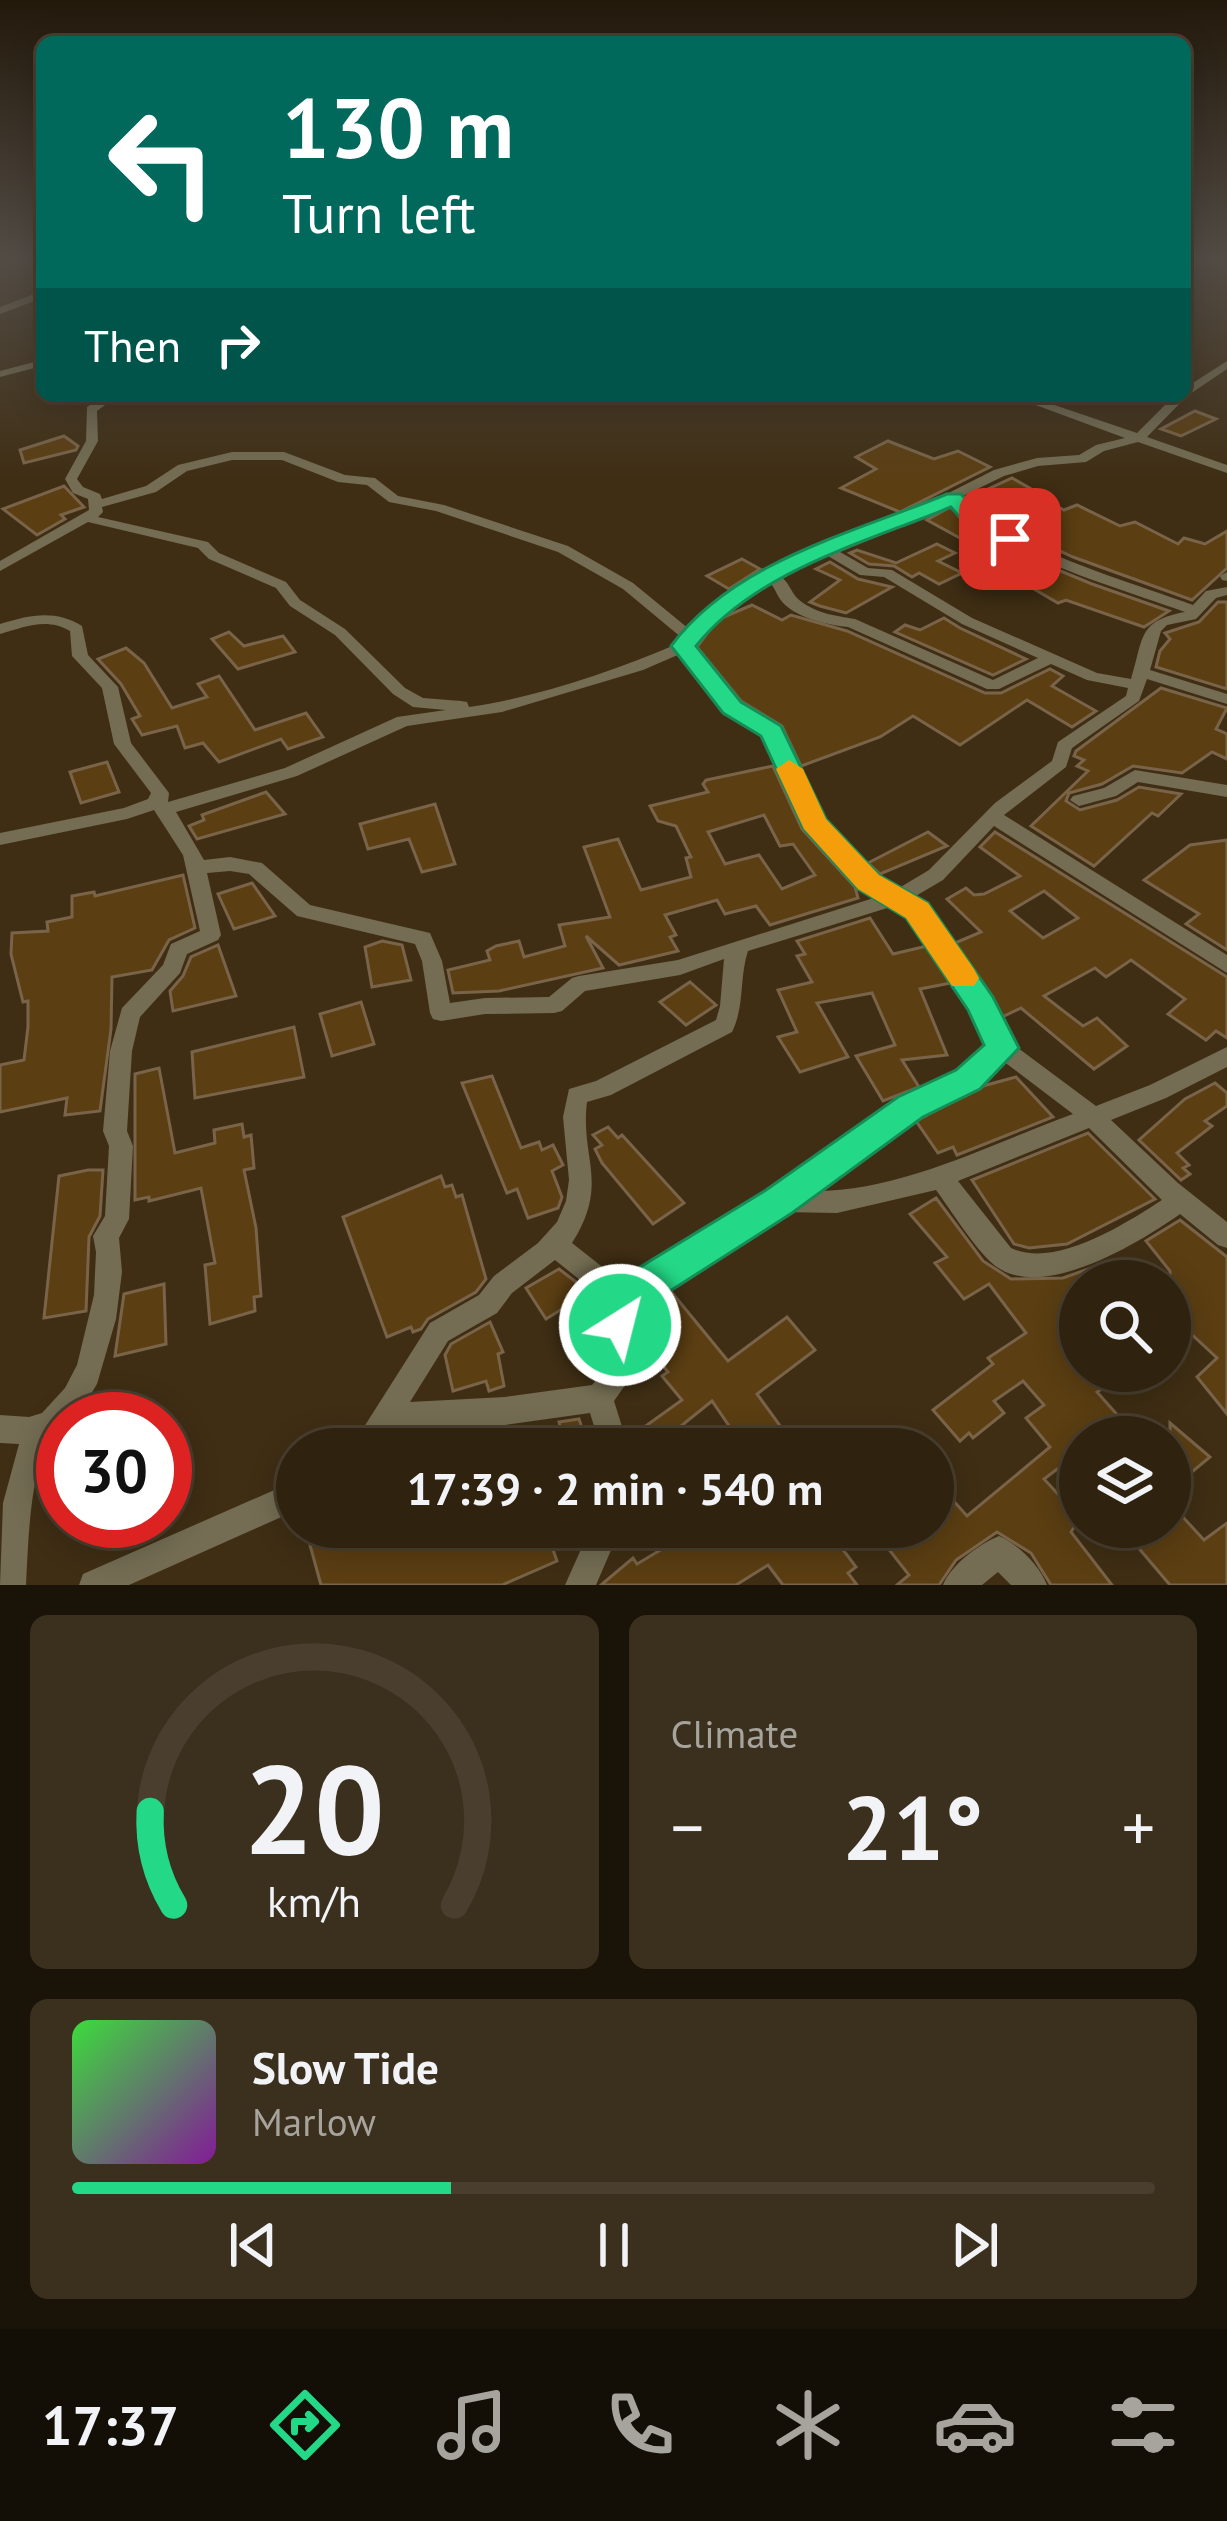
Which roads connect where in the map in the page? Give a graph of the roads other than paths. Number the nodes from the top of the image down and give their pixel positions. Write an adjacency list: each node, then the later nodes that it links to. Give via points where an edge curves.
1 (36, 364): 3 (street)
2 (1227, 364): 4 (street)
3 (0, 374)
4 (1191, 389)
5 (102, 402): 11 (street, via 91,410 92,441 71,479)
6 (1034, 402): 8 (street)
7 (1176, 402): 8 (street)
8 (1139, 438): 9 (street); 10 (street, via 1082,459 999,473)
9 (1227, 469)
10 (954, 498): 13 (street); 17 (street, via 1010,539)
11 (99, 505): 12 (street); 19 (street, via 151,489 183,468 232,456 284,456 370,481 394,500 563,549 628,586)
12 (86, 518): 14 (street); 23 (street, via 203,545 281,585 418,703)
13 (830, 552): 15 (street); 20 (street)
14 (0, 567)
15 (769, 575): 19 (street, via 709,614); 20 (street, via 802,607 992,686)
16 (1227, 590): 17 (street, via 1211,593)
17 (1195, 611): 21 (street, via 1162,621)
18 (0, 629): 26 (street, via 44,617 77,629 80,656 110,686 123,744 160,793)
19 (687, 642): 23 (street, via 638,667); 30 (street, via 732,708 772,732 814,823 868,882)
20 (1053, 657): 21 (street, via 1093,676)
21 (1139, 679): 22 (street); 27 (street, via 1132,698 1064,746 1060,763)
22 (1227, 699)
23 (470, 712): 26 (street, via 403,721 292,772)
24 (1227, 791): 25 (street, via 1135,776)
25 (1079, 800)
26 (160, 806): 28 (street); 29 (street)
27 (992, 816): 30 (street, via 936,875); 32 (street)
28 (0, 839)
29 (196, 867): 31 (street, via 255,868 304,911 423,938 441,1013 554,1005 579,984 680,967); 42 (street, via 211,935 178,949 173,968 130,1014 115,1131 117,1219 106,1237 113,1257)
30 (900, 897): 31 (street); 33 (street, via 982,1005)
31 (740, 946): 40 (street, via 724,1026 577,1096 581,1176)
32 (1227, 965)
33 (1002, 1048): 35 (street); 38 (street, via 968,1080 910,1107)
34 (1227, 1056): 35 (street)
35 (1094, 1117): 36 (street, via 1005,1146); 37 (street)
36 (941, 1178): 37 (street, via 1003,1256 1032,1269 1124,1238); 38 (street, via 837,1202)
37 (1181, 1200): 39 (street)
38 (779, 1201): 41 (street)
39 (1227, 1237)
40 (557, 1246): 41 (street); 44 (street, via 488,1304 451,1320)
41 (623, 1299): 43 (street, via 621,1371)
42 (78, 1392)
43 (599, 1398): 44 (street, via 408,1416); 46 (street)
44 (391, 1406): 45 (street)
45 (377, 1428)
46 (608, 1428)
47 (0, 1429): 48 (street)
48 (36, 1429)
49 (36, 1442): 52 (street, via 16,1514)
50 (276, 1504): 53 (street)
51 (597, 1548): 54 (street)
52 (11, 1585)
53 (94, 1585)
54 (580, 1585)
55 (958, 1585): 56 (street, via 999,1550)
56 (1032, 1585)

